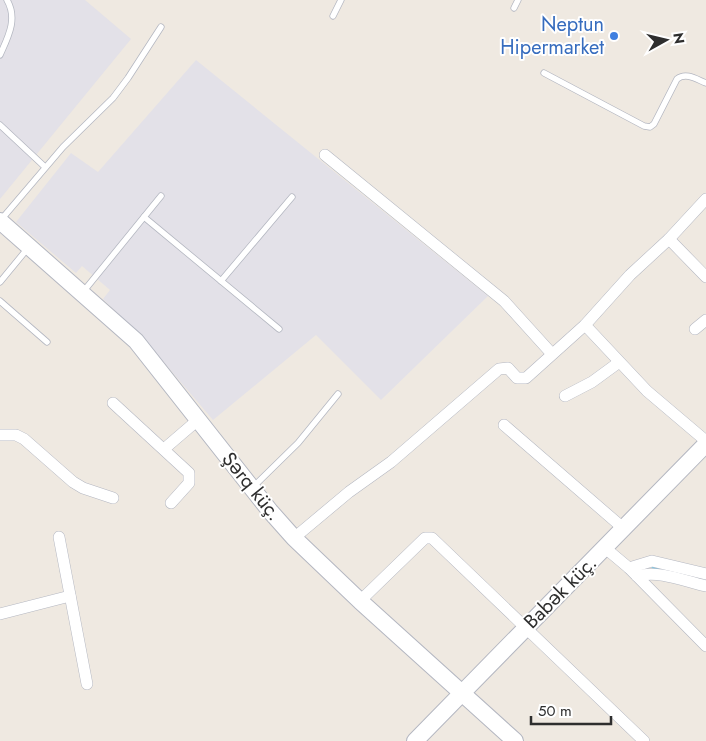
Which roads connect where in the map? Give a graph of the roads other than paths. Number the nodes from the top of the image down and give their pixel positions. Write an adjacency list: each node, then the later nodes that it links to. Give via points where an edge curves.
1 (7, 0): 7 (lane, via 12,15 11,28)
2 (341, 0): 5 (lane)
3 (518, 0): 4 (lane)
4 (514, 8)
5 (333, 16)
6 (161, 27): 12 (lane, via 113,98)
7 (0, 56)
8 (544, 73): 9 (lane, via 650,127 677,79 688,76)
9 (706, 83)
10 (0, 125): 12 (lane)
11 (325, 155): 30 (street, via 504,301)
12 (45, 166): 17 (lane)
13 (161, 196): 16 (lane)
14 (292, 197): 21 (lane)
15 (706, 198): 18 (street)
16 (144, 217): 21 (lane); 23 (lane)
17 (0, 221): 19 (street, Şərq küç.)
18 (669, 239): 20 (street); 26 (street, via 630,275)
19 (29, 246): 22 (lane); 23 (street, Şərq küç.)
20 (706, 277)
21 (221, 281): 27 (lane)
22 (0, 282)
23 (82, 292): 35 (street, Şərq küç., via 136,342)
24 (0, 300): 29 (lane)
25 (706, 320): 28 (street)
26 (585, 325): 30 (street); 31 (street)
27 (279, 329)
28 (695, 329)
29 (47, 342)
30 (552, 354): 45 (street, via 526,378 518,378 508,368 499,369 398,456)
31 (618, 363): 33 (street); 38 (street)
32 (338, 394): 40 (lane, via 287,455)
33 (565, 396)
34 (113, 403): 39 (street)
35 (199, 419): 39 (street); 40 (street, Şərq küç.)
36 (504, 426): 43 (street)
37 (0, 435): 41 (street, via 16,435 24,439 82,488)
38 (706, 442): 43 (street, Babək küç.)
39 (164, 449): 42 (street, via 191,478)
40 (252, 488): 45 (street, Şərq küç.)
41 (113, 498)
42 (171, 503)
43 (623, 528): 46 (street, Babək küç.)
44 (59, 537): 50 (street)
45 (294, 538): 51 (street, Şərq küç.)
46 (604, 547): 47 (street); 53 (street, Babək küç.)
47 (633, 572): 48 (street, via 652,561); 49 (street, via 657,574); 54 (street)
48 (706, 574)
49 (706, 586)
50 (70, 596): 52 (street); 55 (street)
51 (360, 601): 53 (street, via 428,537); 56 (street, Şərq küç.)
52 (0, 614)
53 (525, 627): 56 (street, Babək küç.); 59 (street)
54 (706, 646)
55 (87, 684)
56 (461, 693): 57 (street, Babək küç.); 58 (street, Şərq küç.)
57 (414, 741)
58 (515, 741)
59 (644, 741)

